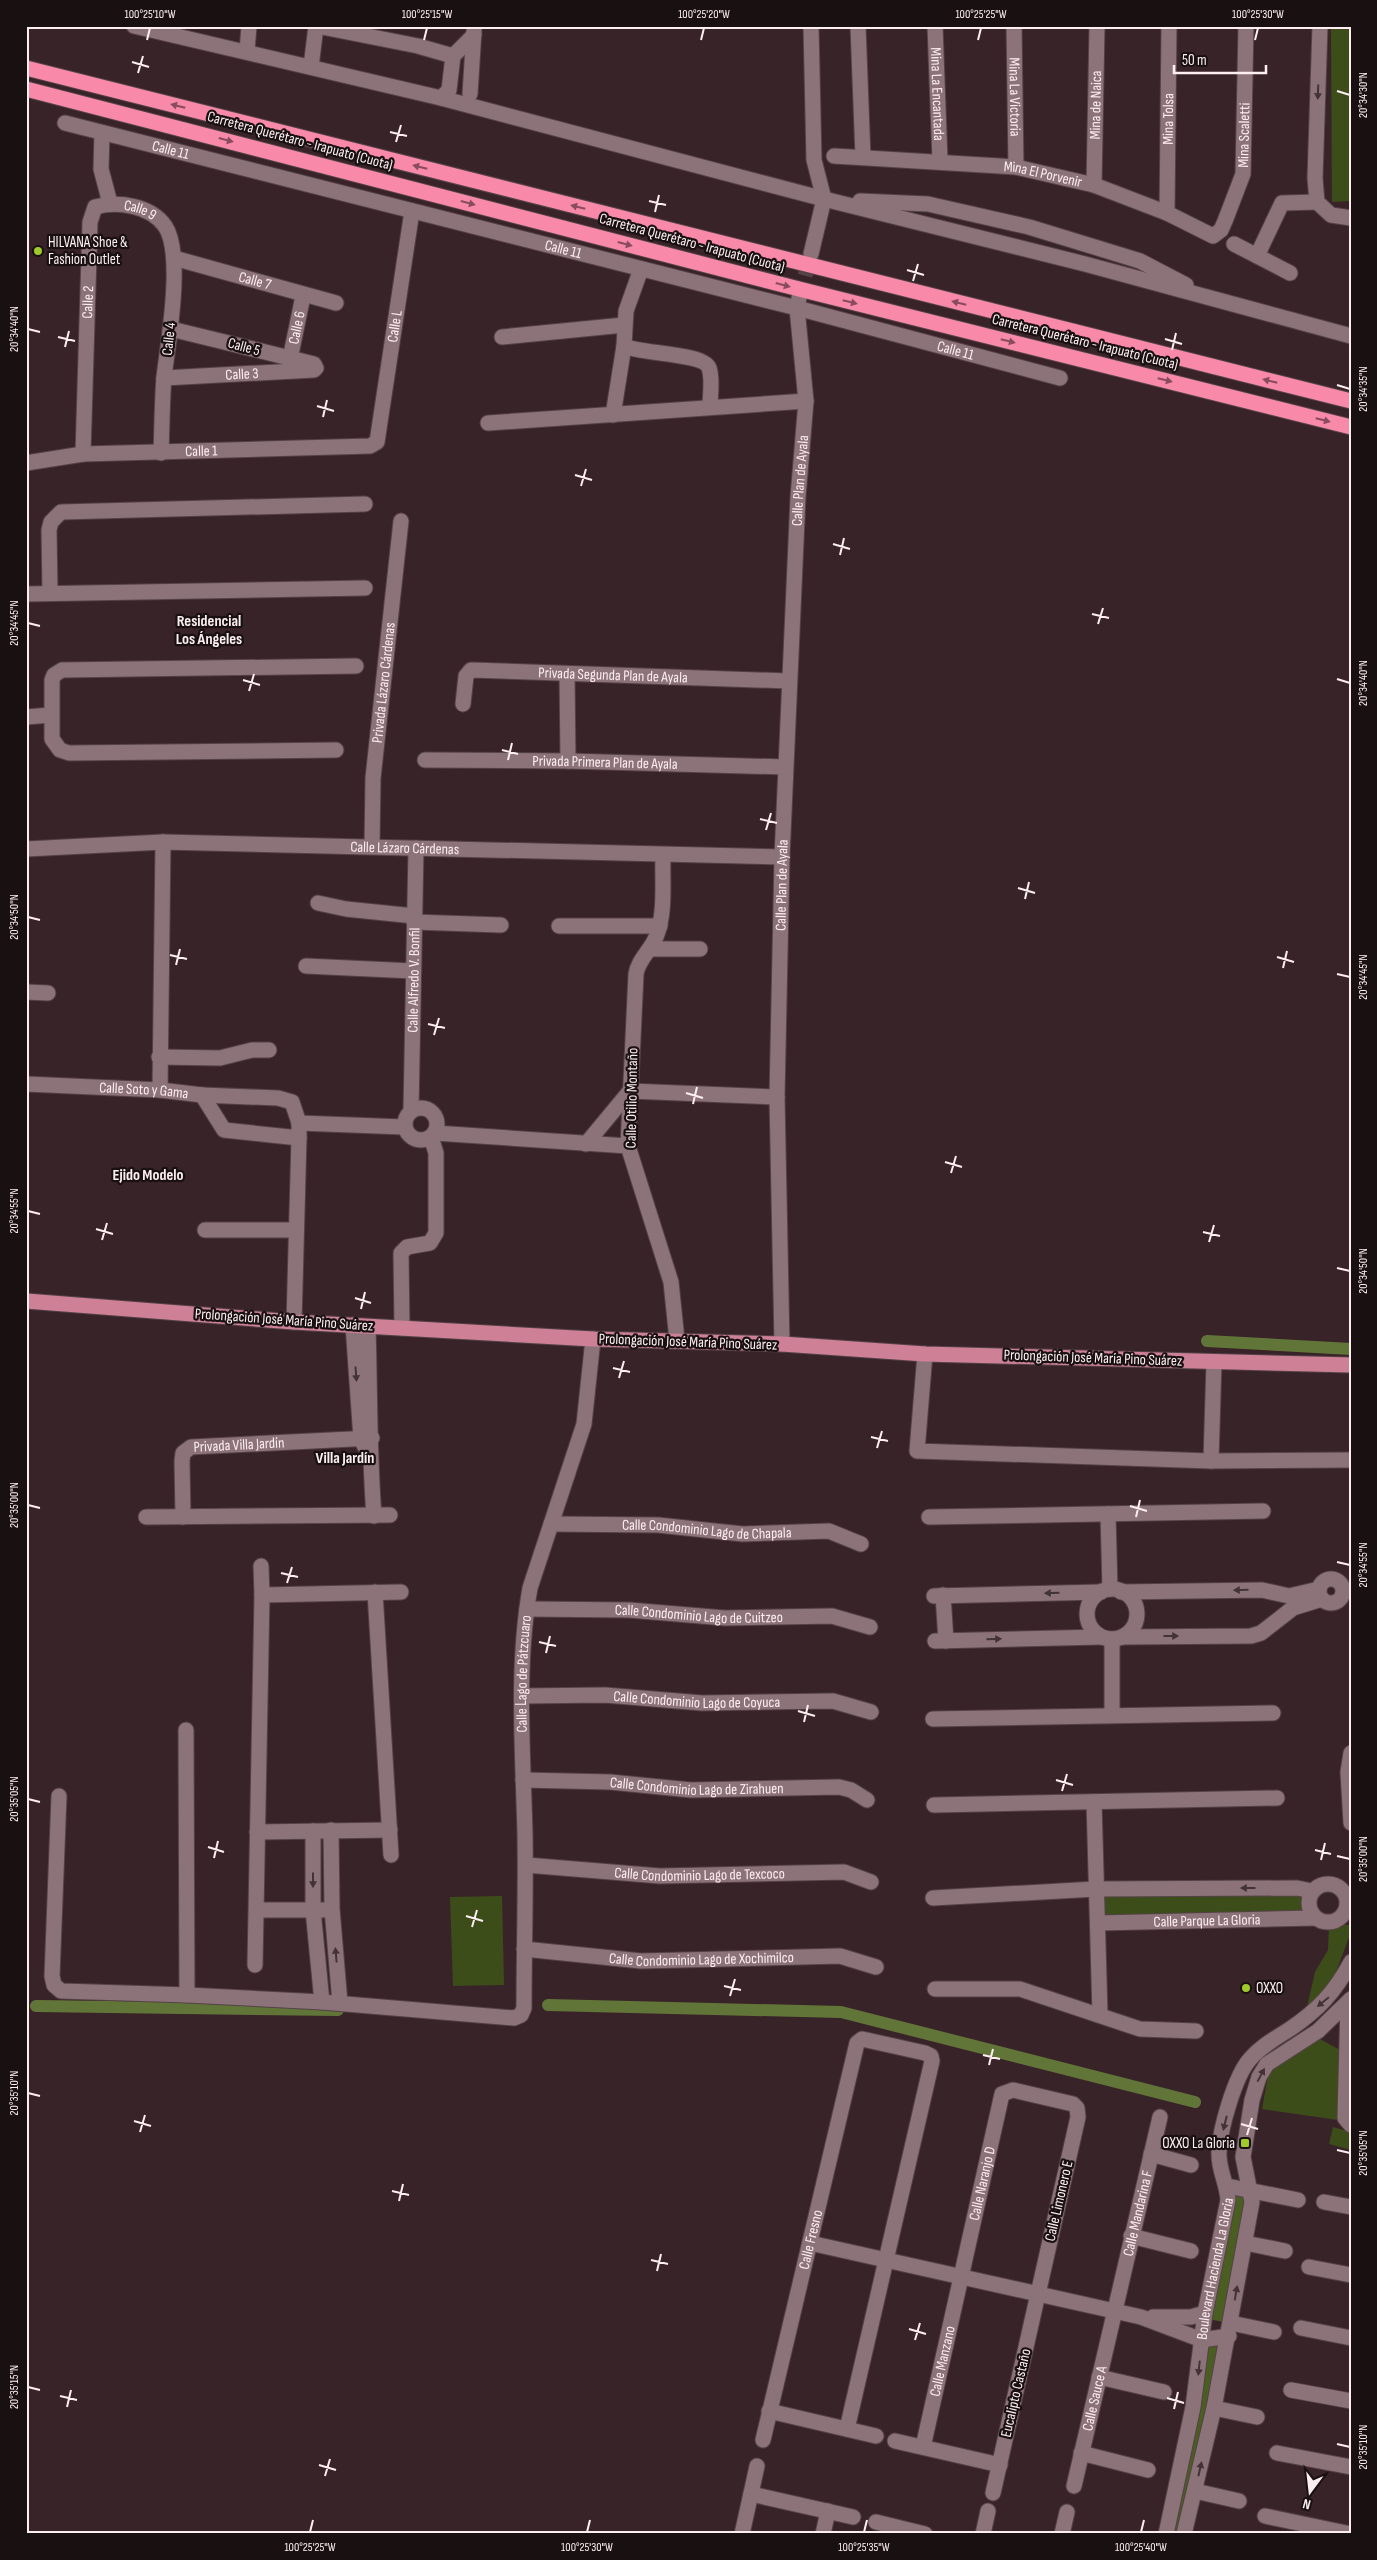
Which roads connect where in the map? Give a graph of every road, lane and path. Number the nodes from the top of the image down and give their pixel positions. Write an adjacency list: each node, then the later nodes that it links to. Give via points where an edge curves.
1 (134, 26): 14 (street)
2 (249, 26): 14 (street)
3 (316, 26): 12 (street); 16 (street)
4 (810, 26): 30 (street, via 814,160)
5 (858, 26): 26 (street)
6 (935, 26): 27 (street, Mina La Encantada)
7 (1014, 26): 28 (street, Mina La Victoria)
8 (1096, 26): 29 (street, Mina de Naica)
9 (1169, 26): 34 (street, Mina Tolsa)
10 (1246, 26): 37 (street, Mina Scaletti, via 1243,174 1221,230)
11 (1320, 26): 31 (street, one-way to 31)
12 (358, 31): 15 (street)
13 (474, 31): 15 (street); 21 (street)
14 (247, 51): 16 (street)
15 (454, 56): 19 (street)
16 (311, 67): 19 (street, via 390,88)
17 (26, 68): 58 (highway, Carretera Querétaro - Irapuato (Cuota), one-way to 17)
18 (26, 89): 22 (highway, Carretera Querétaro - Irapuato (Cuota))
19 (445, 94): 21 (street)
20 (26, 96): 22 (highway)
21 (471, 101): 30 (street)
22 (101, 107): 62 (highway, Carretera Querétaro - Irapuato (Cuota), one-way to 62, via 803,290)
23 (65, 123): 24 (street, Calle 11)
24 (102, 133): 32 (street, via 101,169); 33 (street, Calle 11)
25 (834, 156): 26 (street, Mina El Porvenir)
26 (863, 157): 27 (street, Mina El Porvenir)
27 (940, 161): 28 (street, Mina El Porvenir)
28 (1016, 167): 29 (street, Mina El Porvenir)
29 (1094, 185): 34 (street, Mina El Porvenir)
30 (824, 199): 39 (street); 45 (street); 45 (street, via 928,204 1029,227 1140,261)
31 (1317, 202): 35 (street, via 1331,215); 40 (street, via 1282,203)
32 (110, 203): 36 (street, Calle 9, via 125,204 150,213); 65 (street, Calle 2, via 95,207 90,222)
33 (412, 211): 42 (street, Calle 11); 63 (street, Calle L)
34 (1167, 213): 37 (street, Mina El Porvenir)
35 (1351, 218)
36 (165, 226): 41 (street, Calle 4)
37 (1213, 236)
38 (1234, 244): 40 (street)
39 (811, 254)
40 (1257, 256): 43 (street)
41 (174, 258): 44 (street, Calle 7); 49 (street, Calle 4)
42 (641, 269): 46 (street, Calle 11); 48 (street)
43 (1290, 274)
44 (303, 296): 47 (street, Calle 7); 53 (street, Calle 6)
45 (1212, 298): 50 (street)
46 (798, 303): 56 (street, Calle 11); 57 (street, Calle Plan de Ayala)
47 (336, 304)
48 (624, 325): 51 (street); 52 (street)
49 (171, 328): 53 (street, Calle 5); 55 (street, Calle 4)
50 (1351, 336)
51 (502, 337)
52 (627, 347): 59 (street, via 705,362 709,368); 60 (street)
53 (290, 359): 54 (street, Calle 5, via 314,364)
54 (316, 368): 55 (street, Calle 3)
55 (164, 378): 64 (street, Calle 4)
56 (1060, 378)
57 (806, 401): 59 (street); 74 (street, Calle Plan de Ayala)
58 (1351, 401)
59 (710, 407): 60 (street)
60 (613, 415): 61 (street)
61 (488, 423)
62 (1351, 427)
63 (377, 442): 64 (street, Calle 1, via 370,446)
64 (161, 453): 65 (street, Calle 1)
65 (83, 454): 66 (street, Calle 1)
66 (26, 463)
67 (365, 504): 70 (street, via 61,512 55,515 49,530)
68 (402, 521): 83 (street, Privada Lázaro Cárdenas, via 373,778)
69 (365, 588): 70 (street)
70 (50, 593): 71 (street)
71 (26, 594)
72 (356, 666): 76 (street, via 62,670 52,680)
73 (567, 674): 74 (street, Privada Segunda Plan de Ayala); 75 (street, Privada Segunda Plan de Ayala, via 471,670 466,676); 80 (street)
74 (789, 681): 81 (street, Calle Plan de Ayala)
75 (463, 704)
76 (52, 715): 77 (street); 78 (street, via 52,739 60,750 69,754)
77 (26, 717)
78 (336, 750)
79 (425, 760): 80 (street, Privada Primera Plan de Ayala)
80 (568, 761): 81 (street, Privada Primera Plan de Ayala)
81 (785, 768): 87 (street, Calle Plan de Ayala)
82 (163, 842): 83 (street, Calle Lázaro Cárdenas); 85 (street, Calle Lázaro Cárdenas); 100 (street)
83 (372, 846): 84 (street, Calle Lázaro Cárdenas)
84 (416, 848): 86 (street, Calle Lázaro Cárdenas); 89 (street, Calle Alfredo V. Bonfil)
85 (26, 849)
86 (662, 856): 87 (street, Calle Lázaro Cárdenas); 92 (street, Calle Otilio Montaño)
87 (782, 857): 105 (street, Calle Plan de Ayala)
88 (318, 903): 89 (street)
89 (414, 919): 90 (street); 96 (street, Calle Alfredo V. Bonfil)
90 (502, 925)
91 (559, 926): 92 (street)
92 (660, 926): 93 (street, Calle Otilio Montaño)
93 (650, 949): 94 (street); 103 (street, Calle Otilio Montaño, via 639,963 636,974)
94 (700, 949)
95 (306, 966): 96 (street)
96 (414, 971): 106 (street, Calle Alfredo V. Bonfil)
97 (26, 992): 98 (street)
98 (48, 993)
99 (269, 1050): 100 (street, via 252,1050 220,1058)
100 (159, 1057): 102 (street)
101 (26, 1084): 102 (street, Calle Soto y Gama)
102 (160, 1090): 104 (street, Calle Soto y Gama)
103 (630, 1091): 105 (street); 111 (street); 112 (street, Calle Otilio Montaño)
104 (202, 1095): 107 (street, via 278,1098 292,1102); 110 (street, Calle Soto y Gama, via 224,1130)
105 (777, 1097): 121 (street, Calle Plan de Ayala)
106 (411, 1110): 108 (street); 109 (street, via 426,1108 432,1112 438,1126)
107 (299, 1122): 108 (street); 110 (street)
108 (404, 1126): 109 (street, via 407,1133 418,1141)
109 (433, 1135): 111 (street); 118 (street, via 436,1233 430,1243 408,1247 401,1253)
110 (299, 1138): 114 (street)
111 (586, 1144): 112 (street)
112 (628, 1146): 120 (street, Calle Otilio Montaño, via 671,1282)
113 (206, 1230): 114 (street)
114 (295, 1230): 116 (street)
115 (26, 1301): 116 (main road, Prolongación José María Pino Suárez)
116 (294, 1322): 117 (main road, Prolongación José María Pino Suárez)
117 (360, 1326): 118 (main road, Prolongación José María Pino Suárez); 125 (street)
118 (402, 1328): 119 (main road, Prolongación José María Pino Suárez)
119 (593, 1339): 120 (main road, Prolongación José María Pino Suárez); 135 (street, Calle Lago de Pátzcuaro, via 585,1416)
120 (677, 1340): 121 (main road, Prolongación José María Pino Suárez)
121 (782, 1344): 122 (main road, Prolongación José María Pino Suárez)
122 (925, 1354): 123 (main road, Prolongación José María Pino Suárez); 127 (street, via 917,1451)
123 (1214, 1362): 124 (main road, Prolongación José María Pino Suárez); 127 (street)
124 (1351, 1365)
125 (366, 1438): 131 (street); 133 (street, Privada Villa Jardín, via 191,1447 184,1453 182,1461)
126 (1351, 1460): 127 (street)
127 (1211, 1461)
128 (1263, 1511): 129 (street)
129 (1108, 1514): 134 (street); 139 (street)
130 (390, 1515): 131 (street)
131 (374, 1516): 133 (street)
132 (146, 1517): 133 (street)
133 (183, 1517)
134 (929, 1517)
135 (551, 1524): 136 (street, Calle Condominio Lago de Chapala, via 658,1525 743,1534 829,1531); 144 (street, Calle Lago de Pátzcuaro, via 530,1588)
136 (861, 1544)
137 (261, 1566): 142 (street)
138 (1347, 1589): 143 (street, via 1332,1579 1324,1582 1320,1594)
139 (1111, 1591): 143 (street, one-way to 139, via 1262,1590); 146 (street, via 1134,1605 1136,1614 1130,1631); 146 (street, via 1092,1599 1087,1608 1087,1620 1092,1630); 146 (street, one-way to 146, via 939,1595 940,1641)
140 (375, 1592): 141 (street); 142 (street); 162 (street)
141 (401, 1592)
142 (262, 1594): 164 (street)
143 (1291, 1602): 146 (street, one-way to 143, via 1251,1636 1262,1633)
144 (527, 1609): 145 (street, Calle Condominio Lago de Cuitzeo, via 630,1610 725,1618 832,1616); 147 (street, Calle Lago de Pátzcuaro)
145 (870, 1627)
146 (1112, 1638): 150 (street)
147 (522, 1696): 148 (street, Calle Condominio Lago de Coyuca, via 604,1695 702,1703 833,1701); 154 (street, Calle Lago de Pátzcuaro)
148 (870, 1712)
149 (1273, 1713): 150 (street)
150 (1112, 1715): 151 (street)
151 (933, 1719)
152 (186, 1730): 183 (street)
153 (1351, 1753): 160 (street, via 1348,1772)
154 (524, 1780): 157 (street, Calle Condominio Lago de Zirahuen, via 610,1782 691,1790 839,1787); 166 (street, Calle Lago de Pátzcuaro)
155 (59, 1796): 183 (street, via 54,1984 65,1992)
156 (1277, 1798): 158 (street)
157 (868, 1800)
158 (1094, 1802): 159 (street); 168 (street)
159 (934, 1805)
160 (1351, 1823)
161 (332, 1830): 162 (street); 163 (street); 172 (street)
162 (390, 1830): 165 (street)
163 (313, 1831): 164 (street); 174 (street, one-way to 174)
164 (257, 1832): 173 (street)
165 (391, 1855)
166 (526, 1864): 167 (street, Calle Condominio Lago de Texcoco, via 660,1876 844,1872); 178 (street, Calle Lago de Pátzcuaro)
167 (871, 1882)
168 (1096, 1889): 169 (street, one-way to 168, via 1297,1888); 171 (street); 177 (street)
169 (1312, 1891): 170 (street, via 1326,1884 1334,1885); 175 (street, via 1308,1905)
170 (1348, 1896): 176 (street)
171 (933, 1898)
172 (332, 1909): 174 (street); 186 (street, one-way to 172)
173 (257, 1910): 174 (street); 180 (street)
174 (313, 1910): 185 (street)
175 (1316, 1918): 176 (street, via 1326,1922); 177 (street, Calle Parque La Gloria)
176 (1344, 1920)
177 (1098, 1924): 187 (street)
178 (524, 1949): 181 (street, Calle Condominio Lago de Xochimilco, via 641,1961 840,1956); 186 (street, Calle Lago de Pátzcuaro, via 524,2008 521,2015 514,2018)
179 (1351, 1962): 194 (street, Boulevard Hacienda La Gloria, one-way to 194, via 1330,1998 1262,2048 1240,2075 1234,2087 1219,2152 1220,2170)
180 (255, 1965)
181 (876, 1967)
182 (935, 1989): 187 (street, via 1020,1989)
183 (187, 1995): 185 (street)
184 (1350, 2001): 191 (street, via 1345,2118); 195 (street, Boulevard Hacienda La Gloria, one-way to 184, via 1243,2157 1259,2078 1267,2064 1318,2031)
185 (322, 2002): 186 (street)
186 (340, 2003)
187 (1100, 2014): 188 (street, via 1150,2031)
188 (1196, 2031)
189 (1005, 2091): 207 (street, Calle Naranjo D); 208 (street, Calle Limonero E, via 1068,2102 1077,2108 1078,2118)
190 (1160, 2117): 192 (street, Calle Mandarina F)
191 (1351, 2125)
192 (1151, 2154): 193 (street); 199 (street, Calle Mandarina F)
193 (1191, 2164)
194 (1227, 2186): 195 (street); 210 (street, Boulevard Hacienda La Gloria, via 1228,2200)
195 (1251, 2190): 196 (street); 201 (street, Boulevard Hacienda La Gloria)
196 (1298, 2200)
197 (1324, 2202): 198 (street)
198 (1351, 2207)
199 (1131, 2236): 202 (street); 209 (street, Calle Mandarina F)
200 (810, 2242): 204 (street); 204 (street, Calle Fresno, via 856,2043 859,2039 925,2053 931,2056 932,2061); 222 (street, Calle Fresno)
201 (1245, 2243): 203 (street); 213 (street, Boulevard Hacienda La Gloria, one-way to 201)
202 (1190, 2251)
203 (1285, 2251)
204 (886, 2260): 207 (street); 224 (street)
205 (1309, 2267): 206 (street)
206 (1351, 2275)
207 (961, 2276): 208 (street); 228 (street, Calle Manzano)
208 (1038, 2294): 209 (street); 231 (street, Eucalipto Castaño)
209 (1114, 2311): 211 (street); 217 (street, Calle Sauce A)
210 (1205, 2313): 211 (street, via 1178,2318); 216 (street, Boulevard Hacienda La Gloria)
211 (1141, 2317): 216 (street)
212 (1301, 2328): 215 (street)
213 (1230, 2329): 214 (street); 216 (street); 221 (street, Boulevard Hacienda La Gloria)
214 (1274, 2332)
215 (1351, 2338)
216 (1202, 2340): 252 (street, Boulevard Hacienda La Gloria, one-way to 252, via 1193,2407)
217 (1099, 2376): 219 (street); 229 (street, Calle Sauce A)
218 (1291, 2390): 220 (street)
219 (1164, 2392)
220 (1351, 2401)
221 (1214, 2408): 223 (street); 236 (street, Boulevard Hacienda La Gloria, one-way to 221)
222 (769, 2412): 224 (street); 226 (street, Calle Fresno)
223 (1257, 2417)
224 (847, 2430): 225 (street)
225 (876, 2436)
226 (763, 2440)
227 (894, 2441): 228 (street)
228 (923, 2447): 231 (street)
229 (1081, 2453): 234 (street); 235 (street, Calle Sauce A)
230 (1278, 2453): 233 (street)
231 (1000, 2465): 237 (street, Eucalipto Castaño)
232 (757, 2466): 238 (street)
233 (1351, 2467)
234 (1148, 2470)
235 (1074, 2486)
236 (1195, 2492): 239 (street); 253 (street, Boulevard Hacienda La Gloria)
237 (993, 2493)
238 (751, 2494): 241 (street); 247 (street)
239 (1239, 2501)
240 (988, 2511): 250 (street)
241 (828, 2512): 244 (street); 248 (street)
242 (1067, 2512): 251 (street)
243 (1265, 2516): 254 (street)
244 (853, 2517)
245 (876, 2522): 246 (street)
246 (902, 2531): 249 (street)
247 (742, 2534)
248 (823, 2534)
249 (925, 2534)
250 (983, 2534)
251 (1062, 2534)
252 (1166, 2534)
253 (1184, 2534)
254 (1351, 2534)

